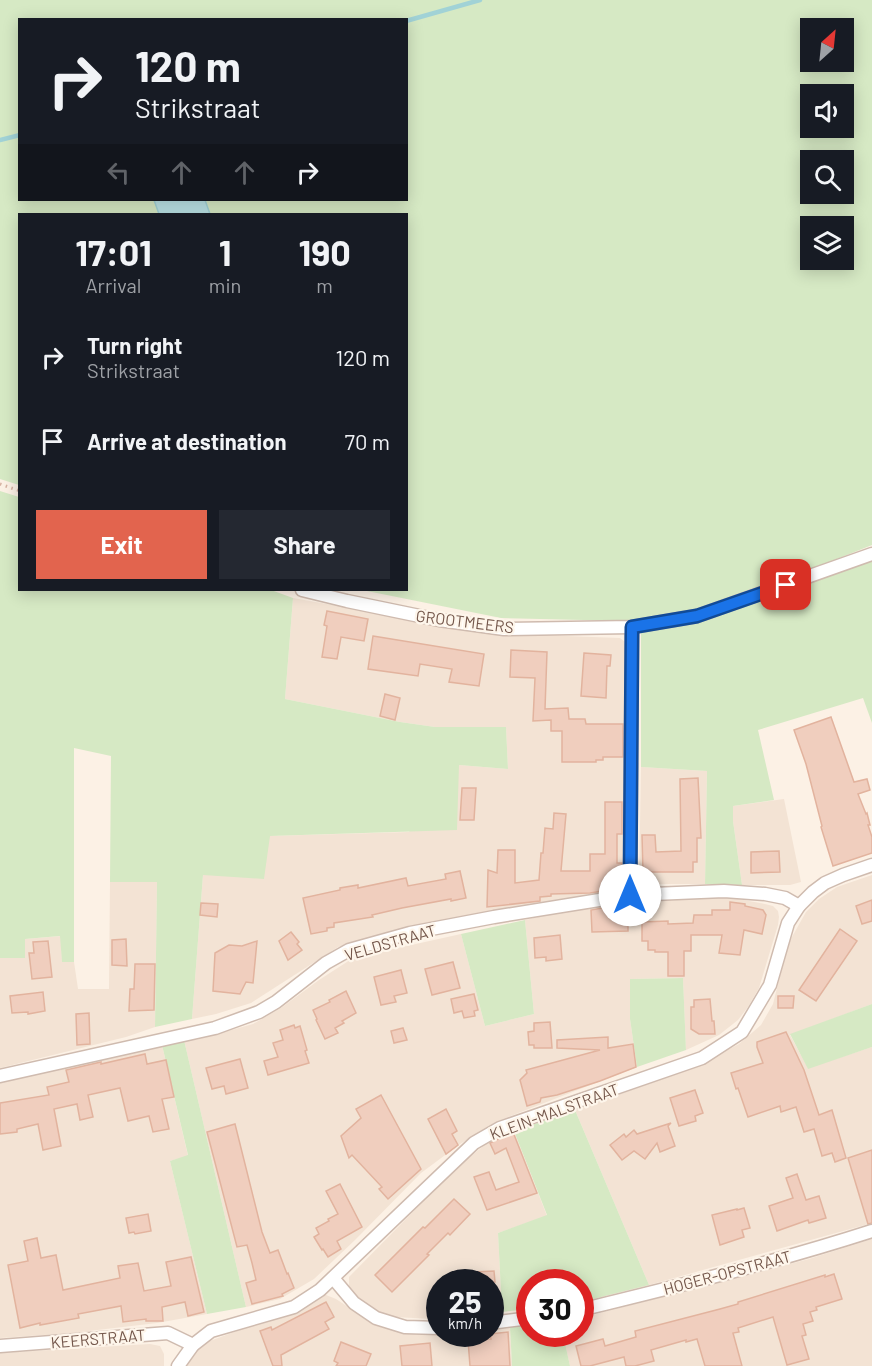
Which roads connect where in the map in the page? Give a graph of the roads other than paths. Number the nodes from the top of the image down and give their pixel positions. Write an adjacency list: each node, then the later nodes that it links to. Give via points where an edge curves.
1 (872, 554): 3 (street, GROOTMEERS, via 697,616)
2 (306, 591): 3 (street, GROOTMEERS, via 439,620 504,628)
3 (632, 627): 5 (street)
4 (872, 865): 6 (street, KLEIN-MALSTRAAT, via 825,883)
5 (630, 895): 6 (street, VELDSTRAAT, via 723,891 785,898); 7 (street, VELDSTRAAT, via 410,933 349,950 259,1012 215,1028)
6 (799, 906): 9 (street, KLEIN-MALSTRAAT, via 788,923 770,985 742,1032 702,1058 500,1128 474,1143)
7 (0, 1076)
8 (872, 1232): 10 (street, HOGER-OPSTRAAT)
9 (333, 1278): 11 (street, via 354,1303 376,1318 405,1327); 12 (street, KLEIN-MALSTRAAT, via 294,1307 211,1331)
10 (594, 1306)
11 (426, 1328)
12 (193, 1345): 13 (street, KEERSTRAAT, via 168,1333); 14 (street, KLEIN-MALSTRAAT)
13 (0, 1346)
14 (178, 1366)

